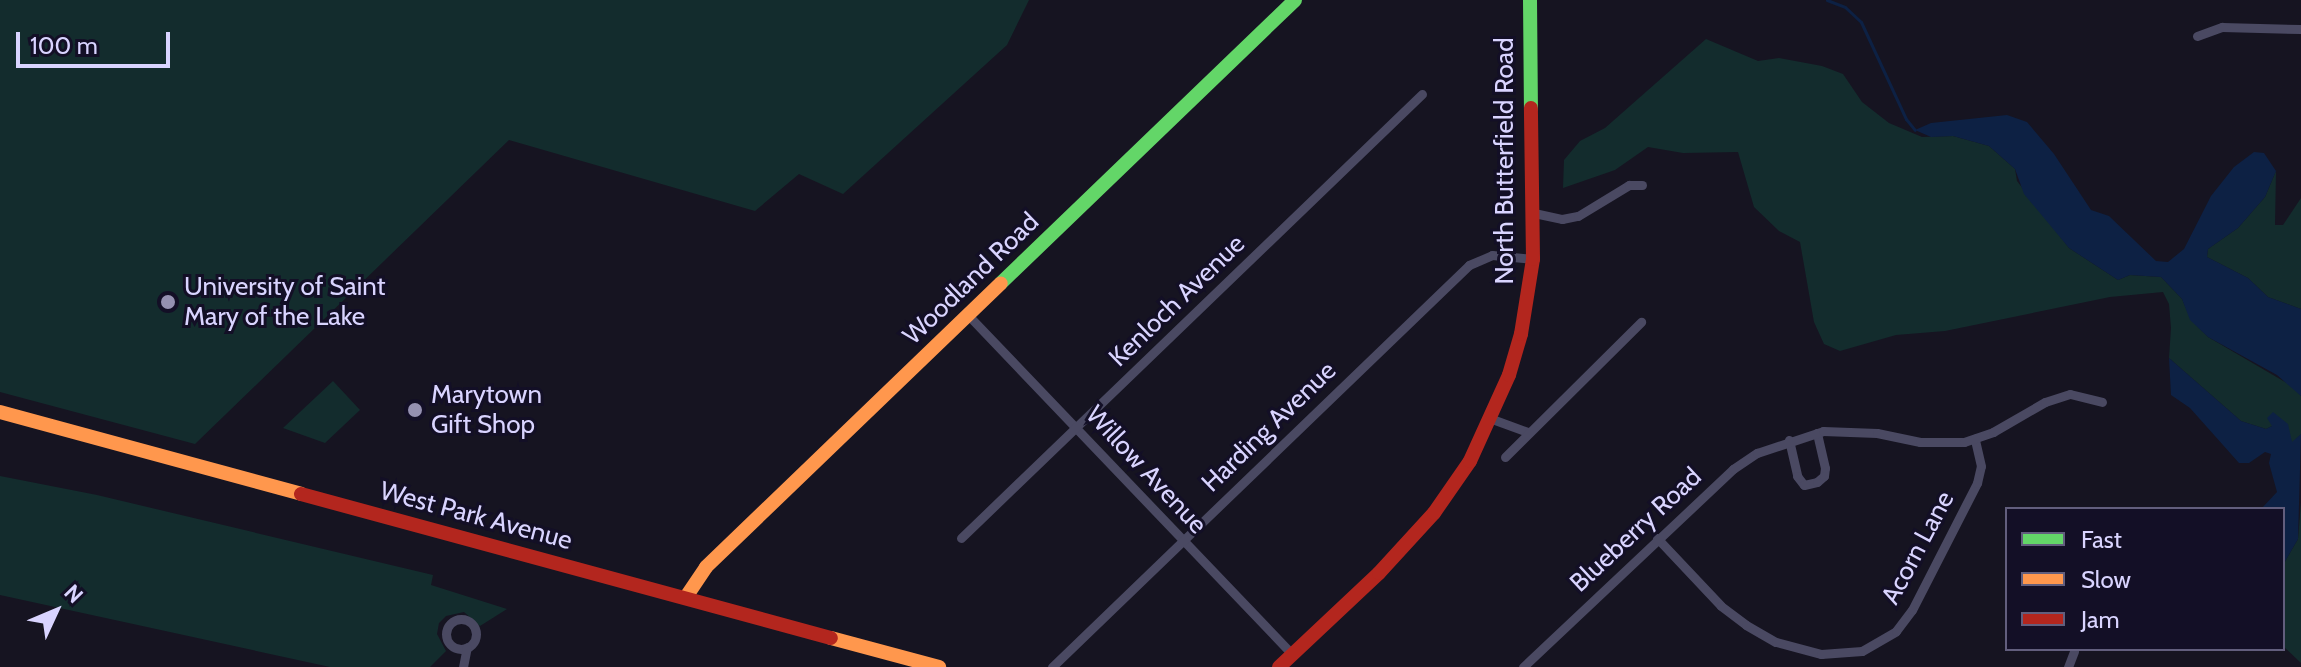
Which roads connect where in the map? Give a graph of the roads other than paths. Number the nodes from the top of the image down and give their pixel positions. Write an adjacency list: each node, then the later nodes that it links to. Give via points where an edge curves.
1 (1295, 0): 9 (main road, Woodland Road)
2 (1530, 0): 7 (main road, North Butterfield Road)
3 (2301, 29): 4 (street, via 2222,27)
4 (2197, 36)
5 (1422, 94): 14 (street, Kenloch Avenue)
6 (1642, 185): 7 (street, via 1629,185 1578,216 1562,219)
7 (1534, 213): 8 (main road, North Butterfield Road)
8 (1533, 259): 13 (main road, North Butterfield Road, via 1521,334); 22 (street, Harding Avenue, via 1503,254 1478,259)
9 (968, 315): 14 (street, Willow Avenue); 23 (main road, Woodland Road, via 706,567)
10 (1641, 322): 15 (street)
11 (2102, 402): 17 (street, Blueberry Road, via 2070,394)
12 (0, 412): 23 (main road, West Park Avenue)
13 (1492, 419): 15 (street); 26 (main road, North Butterfield Road, via 1434,513)
14 (1077, 429): 20 (street, Kenloch Avenue); 22 (street, Willow Avenue)
15 (1528, 432): 19 (street)
16 (1817, 433): 17 (street, Blueberry Road, via 1877,433 1949,444); 18 (street, Blueberry Road); 18 (street, via 1825,468 1817,482 1804,485 1797,476)
17 (1975, 439): 21 (street, Acorn Lane, via 1981,454 1977,483 1912,610 1896,631 1862,651 1821,654 1776,642 1721,606)
18 (1789, 440): 21 (street, Blueberry Road, via 1733,469)
19 (1505, 457)
20 (961, 538)
21 (1657, 538): 31 (street, Blueberry Road)
22 (1182, 540): 26 (street, Willow Avenue); 29 (street, Harding Avenue)
23 (686, 597): 28 (main road, West Park Avenue)
24 (467, 647): 27 (street)
25 (2074, 651): 32 (street)
26 (1292, 654): 30 (main road, North Butterfield Road)
27 (463, 667)
28 (939, 667)
29 (1052, 667)
30 (1279, 667)
31 (1523, 667)
32 (2068, 667)

